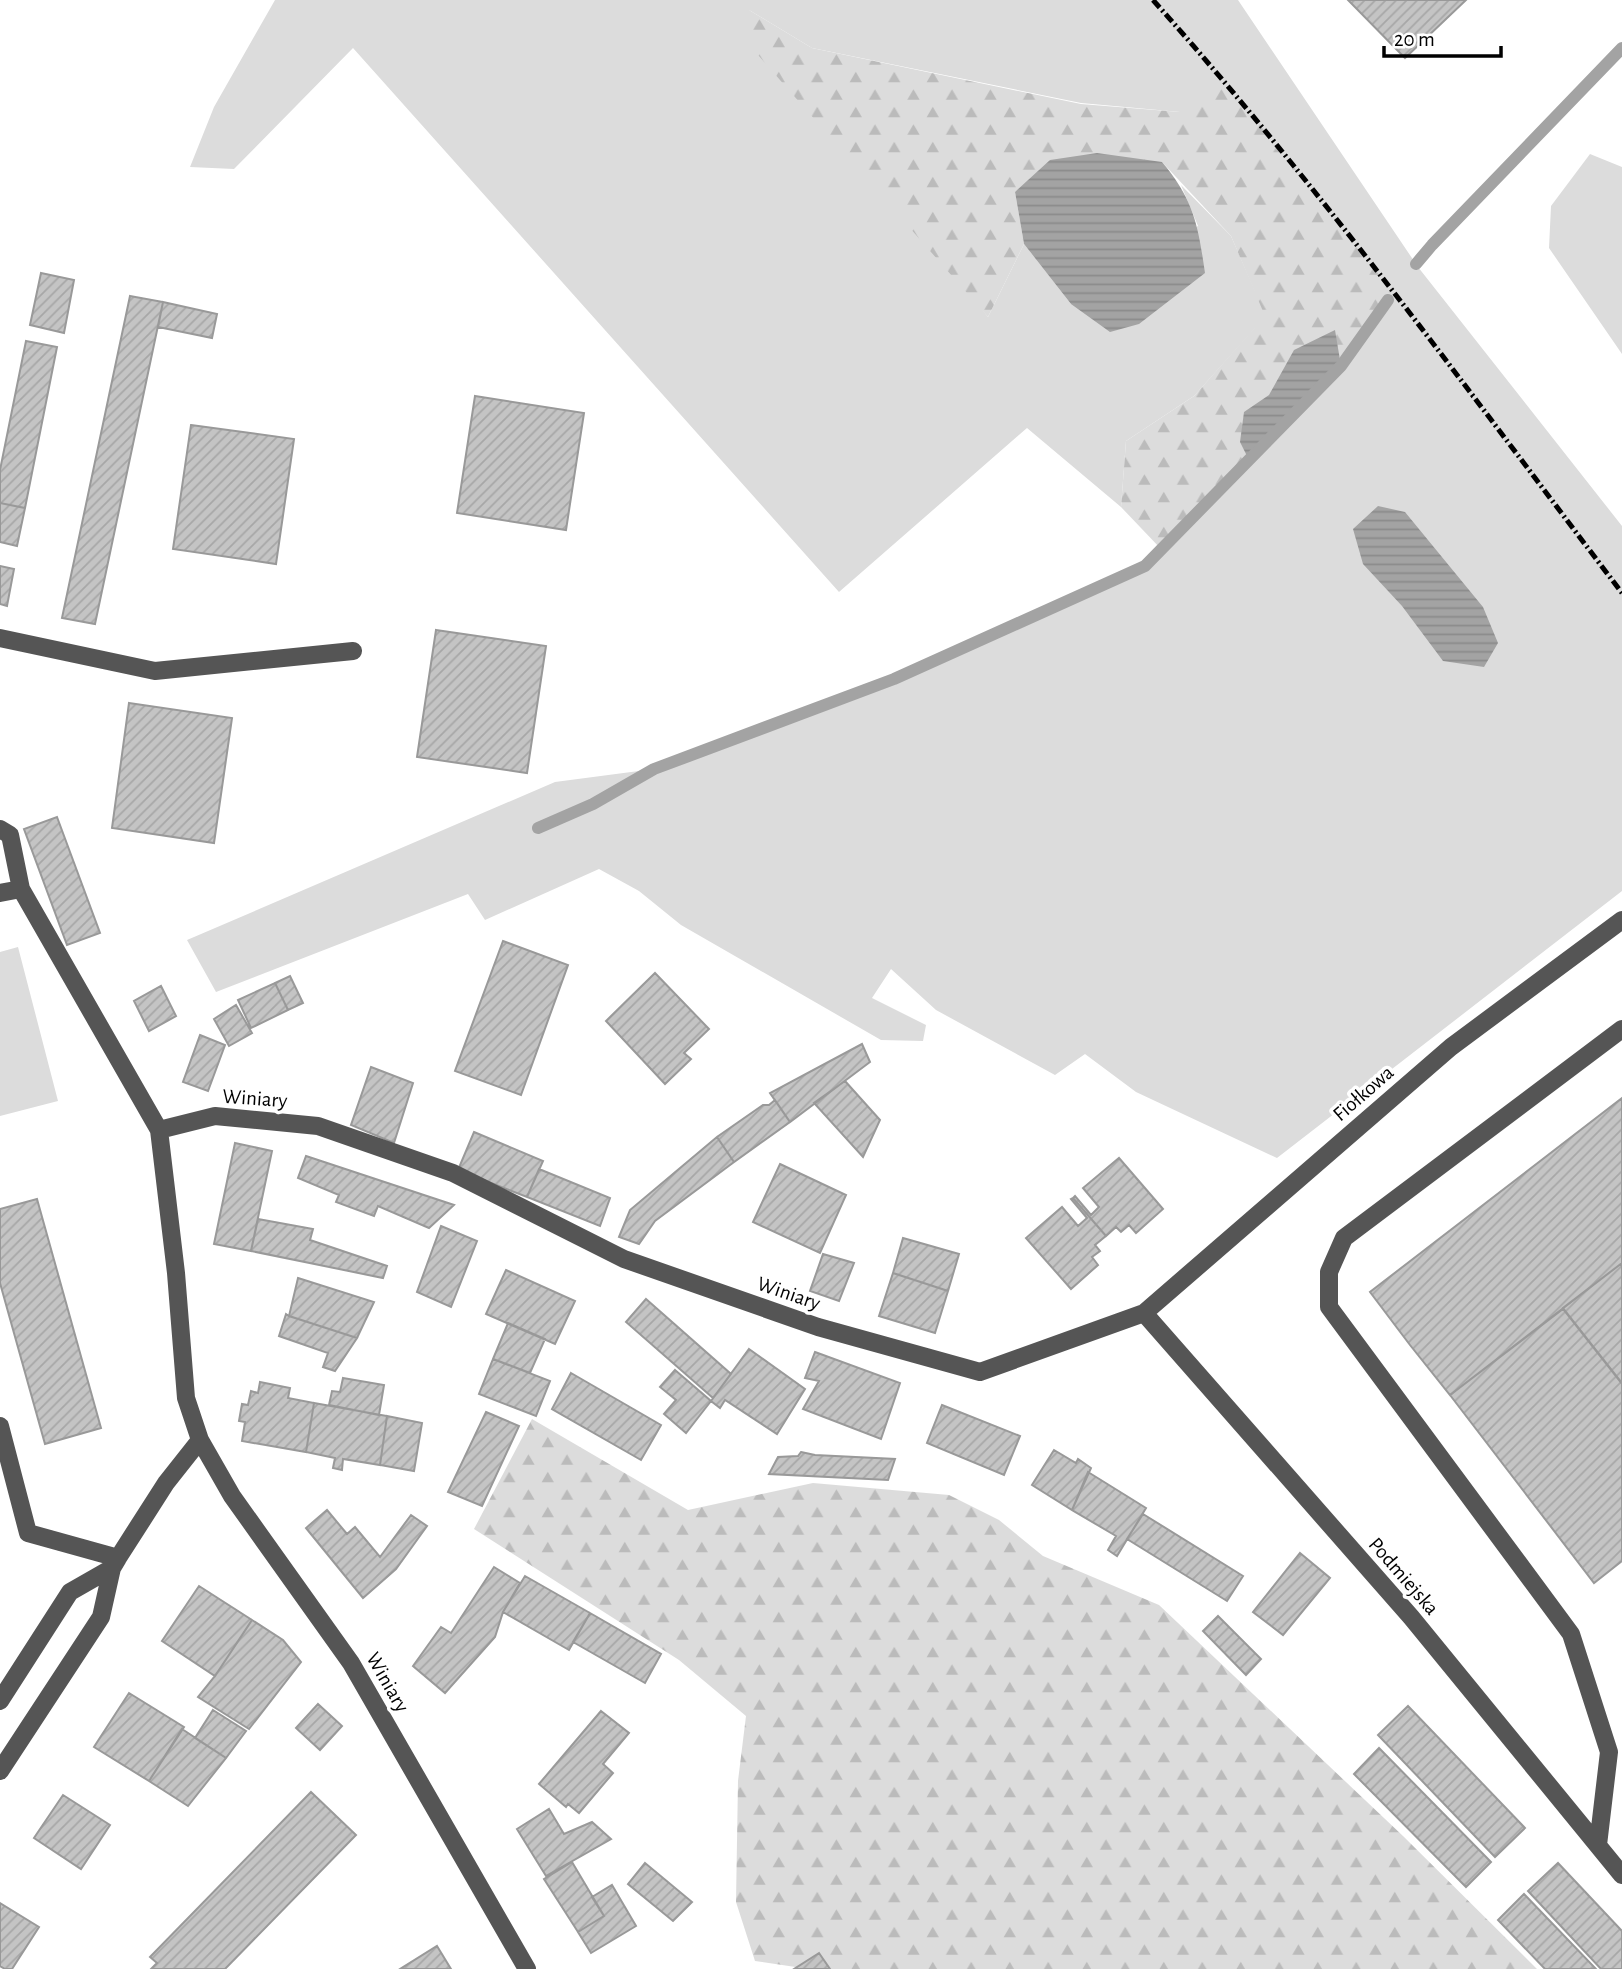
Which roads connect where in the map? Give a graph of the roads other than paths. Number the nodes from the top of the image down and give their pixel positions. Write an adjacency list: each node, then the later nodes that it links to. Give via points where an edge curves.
1 (0, 638): 2 (street, via 155,671)
2 (354, 651)
3 (0, 829): 4 (street, via 10,835)
4 (20, 889): 5 (street); 8 (street)
5 (0, 893)
6 (1622, 920): 9 (street, Fiołkowa, via 1451,1047)
7 (1622, 1029): 15 (street, via 1343,1238 1329,1272 1329,1307 1571,1634 1609,1752)
8 (159, 1130): 9 (street, Winiary, via 215,1116 318,1126 453,1173 624,1259 818,1327 980,1372); 11 (street, Winiary, via 186,1398)
9 (1144, 1313): 15 (street, Podmiejska, via 1411,1617)
10 (0, 1426): 12 (street, via 28,1533)
11 (200, 1440): 12 (street, via 166,1483); 17 (street, Winiary, via 232,1496 351,1663)
12 (115, 1563): 13 (street, via 70,1592); 14 (street, via 102,1617)
13 (0, 1701)
14 (0, 1772)
15 (1598, 1845): 16 (street, Podmiejska)
16 (1622, 1875)
17 (527, 1969)

